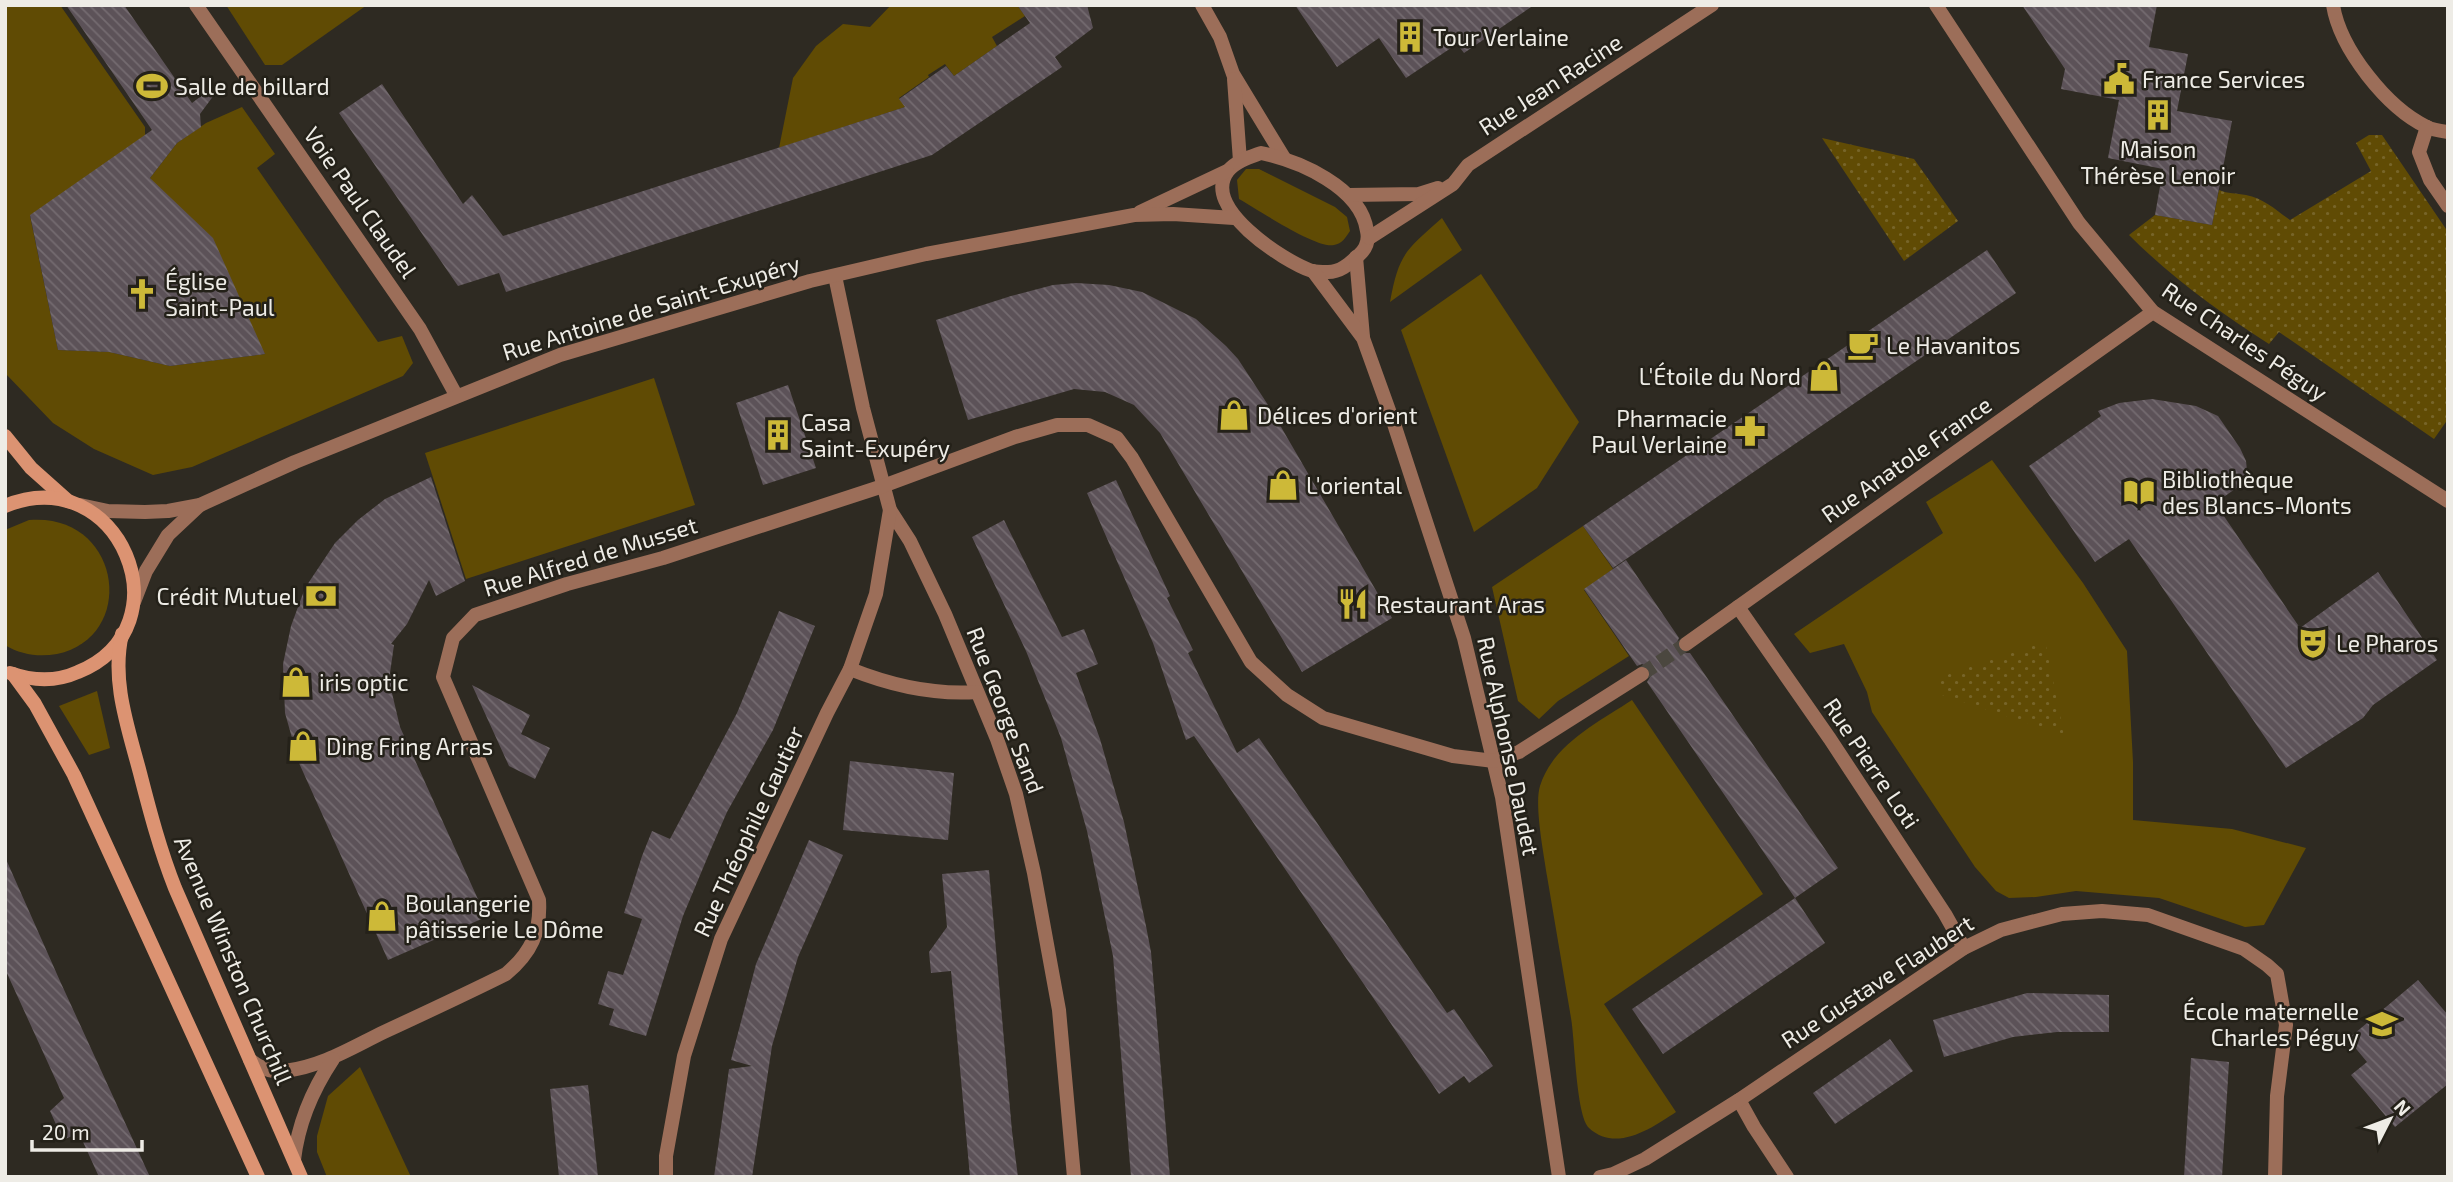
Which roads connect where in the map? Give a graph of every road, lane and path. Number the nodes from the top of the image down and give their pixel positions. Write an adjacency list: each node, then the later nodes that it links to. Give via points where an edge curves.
1 (197, 5): 23 (street, Voie Paul Claudel, via 421,329)
2 (1202, 5): 6 (street)
3 (1712, 5): 12 (street, Rue Jean Racine, via 1468,165)
4 (1936, 5): 21 (street, Rue Charles Péguy, via 2079,223)
5 (2333, 5): 7 (street, via 2335,19 2365,75)
6 (1233, 74): 9 (street); 10 (street)
7 (2427, 127): 8 (street); 14 (street, via 2419,152 2430,180)
8 (2448, 132)
9 (1284, 158): 10 (street, via 1261,153); 13 (street)
10 (1240, 160): 11 (street)
11 (1227, 172): 15 (street, Rue Antoine de Saint-Exupéry); 16 (street, via 1224,201)
12 (1453, 184): 13 (street, Rue Jean Racine, via 1419,194); 17 (street, Rue Jean Racine)
13 (1349, 195): 17 (street, via 1362,212)
14 (2448, 206)
15 (1134, 215): 16 (street, Rue Antoine de Saint-Exupéry); 20 (street, Rue Antoine de Saint-Exupéry)
16 (1234, 218): 19 (street, via 1268,246)
17 (1369, 239): 18 (street)
18 (1356, 257): 19 (street, via 1334,272); 22 (street, Rue Alphonse Daudet)
19 (1313, 271): 22 (street, Rue Alphonse Daudet)
20 (835, 276): 23 (street, Rue Antoine de Saint-Exupéry, via 560,355); 25 (street, Rue George Sand)
21 (2154, 312): 26 (street, Rue Charles Péguy); 32 (street, Rue Anatole France)
22 (1363, 338): 39 (street, Rue Alphonse Daudet, via 1460,625)
23 (456, 395): 28 (street, Rue Antoine de Saint-Exupéry)
24 (5, 436): 27 (main road, via 31,468)
25 (883, 486): 30 (street, Rue George Sand); 39 (street, Rue Alfred de Musset, via 1057,425 1088,425 1117,438 1251,662 1287,695 1324,718 1453,756); 41 (street, Rue Alfred de Musset, via 475,615 453,638 443,677 534,885 539,900 538,931 526,955 506,974)
26 (2448, 501)
27 (75, 503): 28 (street, via 108,511 145,512); 29 (main road, via 37,498); 31 (main road, via 107,524 126,550 134,581)
28 (200, 505): 31 (street, via 167,535)
29 (5, 506)
30 (890, 510): 35 (street, Rue Théophile Gautier, via 876,594); 38 (street, Rue George Sand, via 926,573)
31 (133, 603): 33 (main road)
32 (1738, 607): 34 (street, Rue Anatole France); 40 (street, Rue Pierre Loti, via 1830,739)
33 (122, 634): 36 (main road, via 102,659 72,675 48,680); 42 (main road, Avenue Winston Churchill, via 120,694 159,843)
34 (1686, 644)
35 (850, 669): 38 (street, via 935,692); 47 (street, Rue Théophile Gautier, via 721,939 684,1056)
36 (9, 673): 45 (main road, via 35,704 74,775)
37 (1642, 674): 39 (street, via 1519,752)
38 (977, 692): 48 (street, Rue George Sand, via 1016,794 1034,873 1059,1010)
39 (1494, 761): 49 (street, Rue Alphonse Daudet)
40 (1964, 948): 43 (street, Rue Gustave Flaubert); 52 (street, Rue Gustave Flaubert, via 2001,930 2062,914 2102,911 2148,915 2244,949 2277,974 2286,1025 2277,1096)
41 (333, 1059): 42 (street, via 285,1071 264,1069); 44 (street, via 307,1108)
42 (250, 1060): 44 (main road, Avenue Winston Churchill)
43 (1739, 1100): 50 (street, Rue Gustave Flaubert, via 1645,1159); 51 (street)
44 (294, 1160): 46 (main road, Avenue Winston Churchill)
45 (258, 1177)
46 (301, 1177)
47 (666, 1177)
48 (1074, 1177)
49 (1559, 1177)
50 (1600, 1177)
51 (1787, 1177)
52 (2275, 1177)

